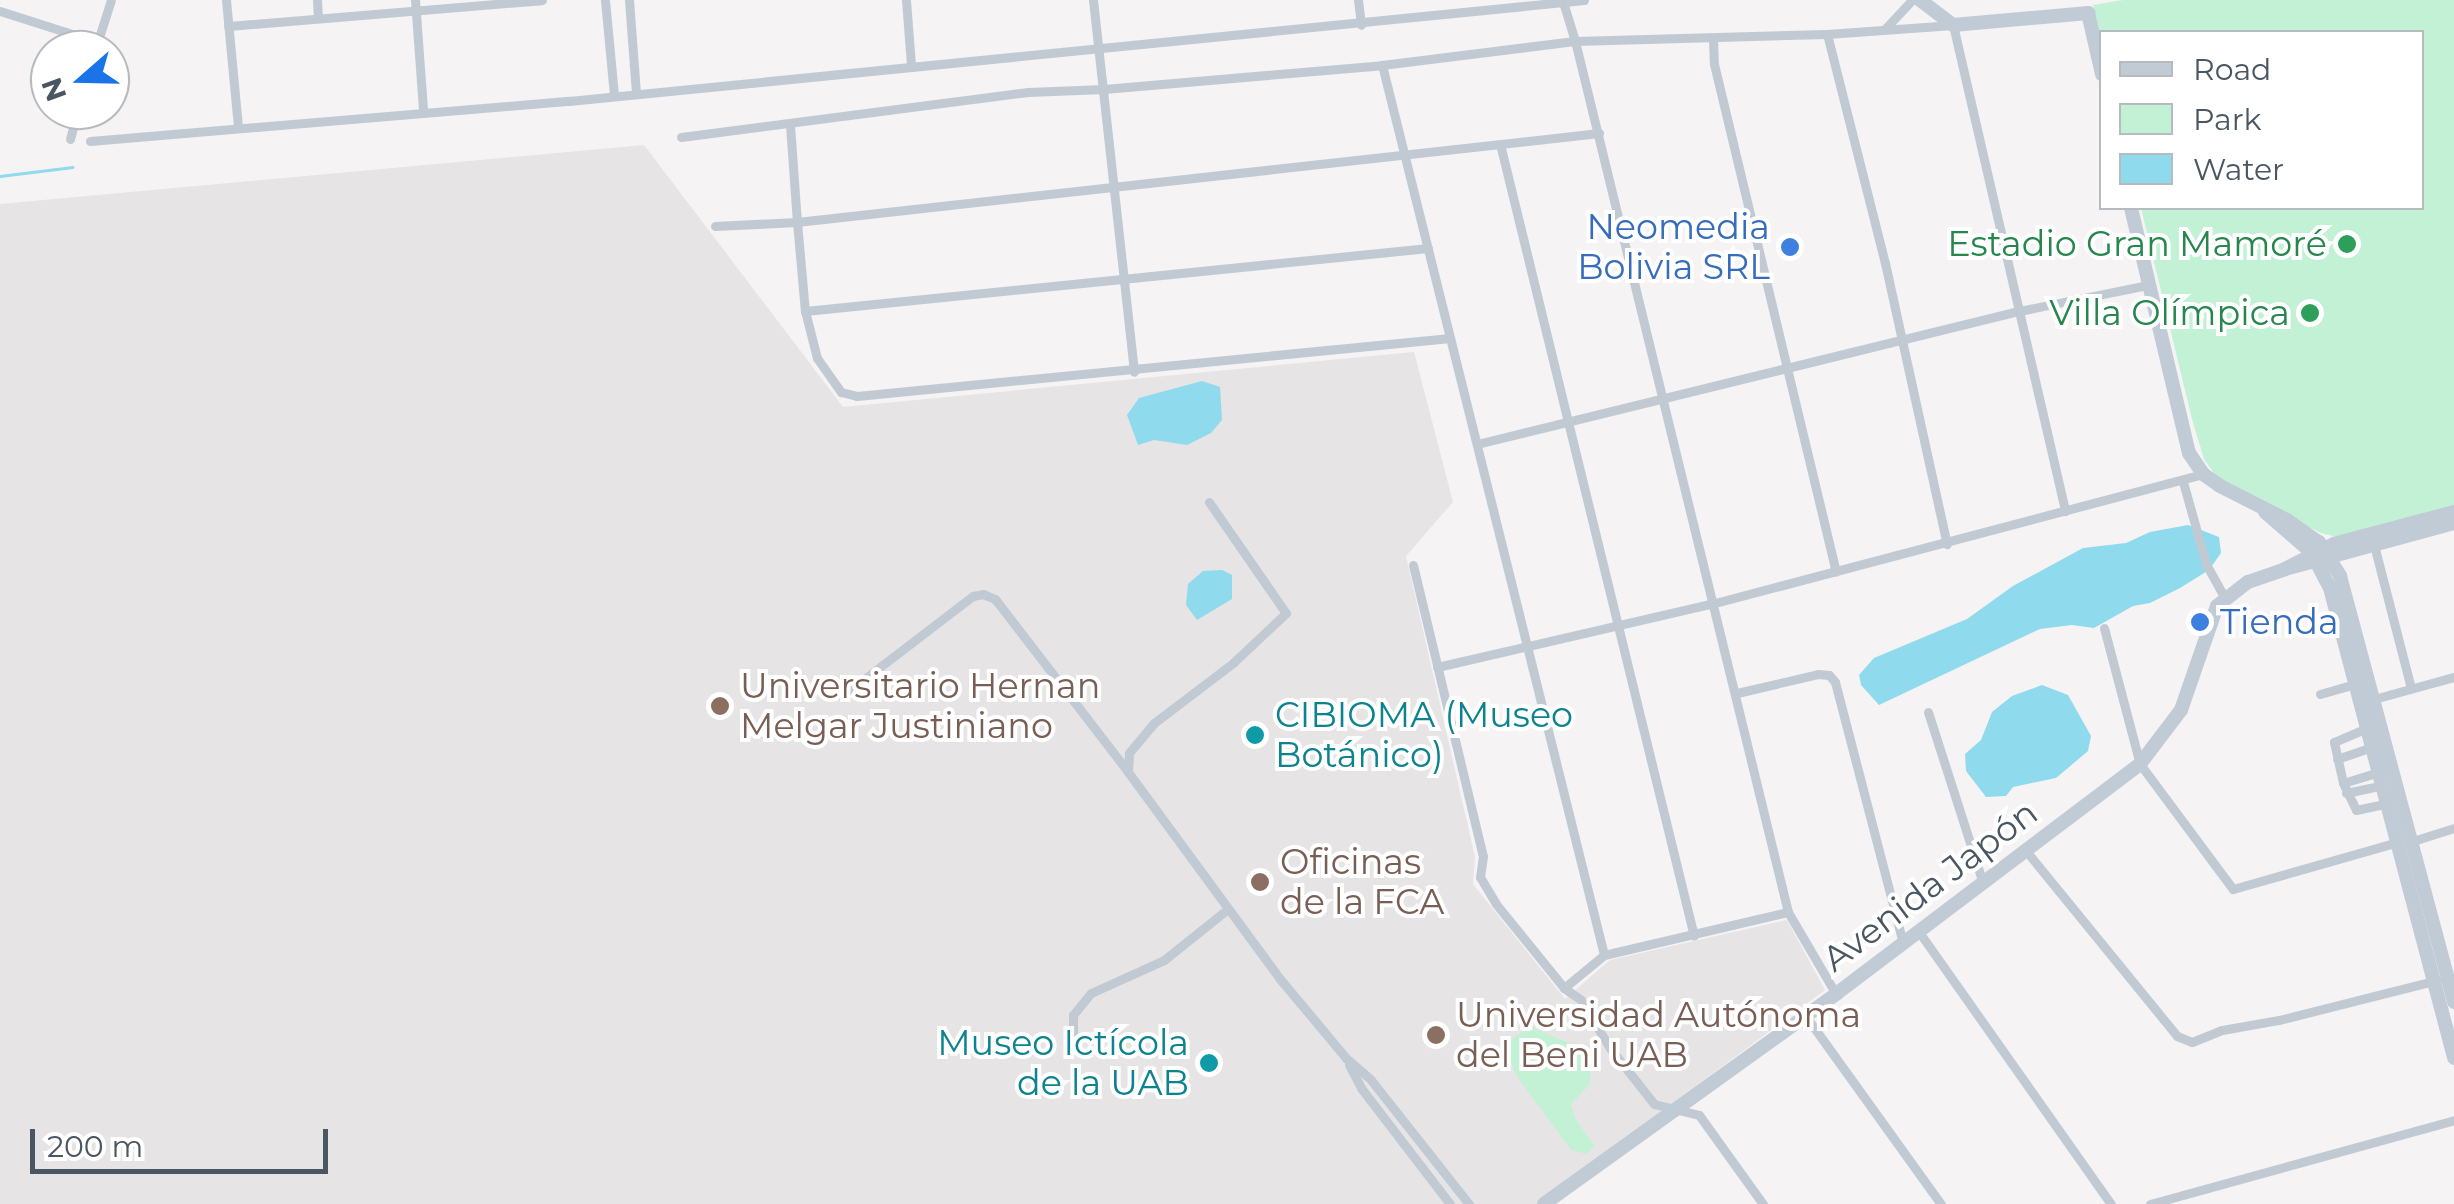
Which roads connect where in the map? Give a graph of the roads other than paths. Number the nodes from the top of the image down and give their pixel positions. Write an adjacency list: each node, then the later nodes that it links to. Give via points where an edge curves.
1 (112, 0): 23 (street)
2 (226, 0): 21 (street)
3 (317, 0): 18 (street)
4 (542, 0): 15 (street)
5 (605, 0): 34 (street)
6 (629, 0): 33 (street)
7 (906, 0): 30 (street)
8 (1093, 0): 28 (street)
9 (1358, 0): 19 (street)
10 (1584, 0): 13 (street)
11 (1912, 0): 24 (street)
12 (1920, 0): 20 (street)
13 (1563, 2): 14 (street); 27 (street)
14 (1512, 4): 19 (street)
15 (415, 5): 18 (street); 35 (street)
16 (2086, 6): 20 (street); 29 (street)
17 (0, 11): 22 (street)
18 (318, 18): 21 (street)
19 (1361, 25): 28 (street)
20 (1953, 25): 24 (street); 53 (street)
21 (228, 26): 37 (street)
22 (52, 30)
23 (102, 30)
24 (1884, 30): 25 (street)
25 (1827, 34): 26 (street); 55 (street)
26 (1714, 39): 27 (street); 56 (street, via 1714,64)
27 (1575, 41): 31 (street); 39 (street)
28 (1098, 48): 30 (street); 32 (street)
29 (2099, 61)
30 (911, 65): 33 (street)
31 (1382, 65): 32 (street); 44 (street)
32 (1104, 90): 36 (street, via 1028,92); 45 (street)
33 (636, 94): 34 (street)
34 (614, 96): 35 (street)
35 (423, 110): 37 (street)
36 (790, 125): 40 (street); 47 (street)
37 (238, 127): 42 (street)
38 (72, 130): 41 (street)
39 (1599, 133): 43 (street); 58 (street)
40 (680, 137)
41 (70, 139)
42 (90, 141)
43 (1500, 144): 44 (street); 59 (street)
44 (1405, 158): 45 (street); 49 (street)
45 (1114, 188): 47 (street); 50 (street)
46 (2131, 210): 51 (street)
47 (796, 222): 48 (street); 52 (street)
48 (715, 226)
49 (1428, 248): 50 (street); 54 (street)
50 (1124, 280): 52 (street); 57 (street)
51 (2148, 284): 53 (street); 61 (street, via 2185,442)
52 (805, 311): 57 (street, via 817,358 840,392 857,396)
53 (2018, 312): 55 (street); 64 (street)
54 (1450, 338): 57 (street); 60 (street)
55 (1900, 340): 56 (street); 67 (street)
56 (1785, 370): 58 (street); 71 (street)
57 (1134, 372)
58 (1666, 397): 59 (street); 73 (street)
59 (1565, 423): 60 (street); 74 (street)
60 (1476, 444): 76 (street)
61 (2204, 474): 62 (street); 69 (street)
62 (2184, 482): 64 (street); 72 (street, via 2206,564)
63 (1209, 502): 90 (street, via 1286,613 1233,664 1154,723 1129,754)
64 (2066, 511): 67 (street)
65 (2454, 512): 69 (street)
66 (2454, 524): 68 (street)
67 (1947, 544): 71 (street)
68 (2374, 545): 69 (street); 80 (street)
69 (2320, 554): 72 (street); 79 (street); 84 (street)
70 (1412, 566): 77 (street)
71 (1836, 572): 73 (street)
72 (2224, 597): 89 (street, Avenida Japón, via 2210,620 2182,710)
73 (1715, 603): 74 (street); 81 (street)
74 (1616, 627): 76 (street); 101 (street)
75 (2104, 628): 89 (street)
76 (1524, 647): 77 (street); 103 (street)
77 (1437, 667): 105 (street, via 1483,856 1480,878)
78 (2454, 677): 80 (street)
79 (2356, 684): 82 (street); 86 (street)
80 (2412, 688): 84 (street)
81 (1737, 693): 99 (street); 102 (street, via 1818,674 1835,682)
82 (2320, 694)
83 (842, 696): 90 (street, via 983,594 995,599)
84 (2374, 699): 95 (street)
85 (1928, 712): 97 (street)
86 (2368, 728): 87 (street); 88 (street, via 2334,742)
87 (2372, 747): 88 (street); 91 (street)
88 (2337, 759): 92 (street)
89 (2140, 764): 95 (street, via 2233,888); 96 (street, Avenida Japón)
90 (1128, 772): 98 (street)
91 (2381, 778): 92 (street); 93 (street)
92 (2344, 788): 93 (street, via 2356,810)
93 (2388, 803): 95 (street)
94 (2454, 828): 95 (street)
95 (2406, 841): 104 (street)
96 (2027, 852): 97 (street, Avenida Japón); 104 (street, via 2177,1036 2192,1042)
97 (1983, 883): 100 (street, Avenida Japón)
98 (1228, 908): 109 (street, via 1164,960 1091,994 1073,1014); 110 (street)
99 (1788, 912): 101 (street); 106 (street)
100 (1919, 932): 102 (street, Avenida Japón); 119 (street)
101 (1694, 936): 103 (street)
102 (1903, 943): 106 (street, Avenida Japón)
103 (1604, 955): 105 (street)
104 (2446, 978): 107 (street); 111 (street)
105 (1564, 988): 112 (street, via 1581,1000 1654,1104)
106 (1836, 994): 108 (street, Avenida Japón)
107 (2454, 1002)
108 (1805, 1015): 112 (street, Avenida Japón); 118 (street)
109 (1074, 1042)
110 (1346, 1058): 114 (street, via 1361,1088); 115 (street)
111 (2454, 1058)
112 (1674, 1106): 116 (street, Avenida Japón); 117 (street, via 1699,1115)
113 (2454, 1120): 120 (street)
114 (1450, 1204)
115 (1469, 1204)
116 (1544, 1204)
117 (1763, 1204)
118 (1941, 1204)
119 (2111, 1204)
120 (2150, 1204)

